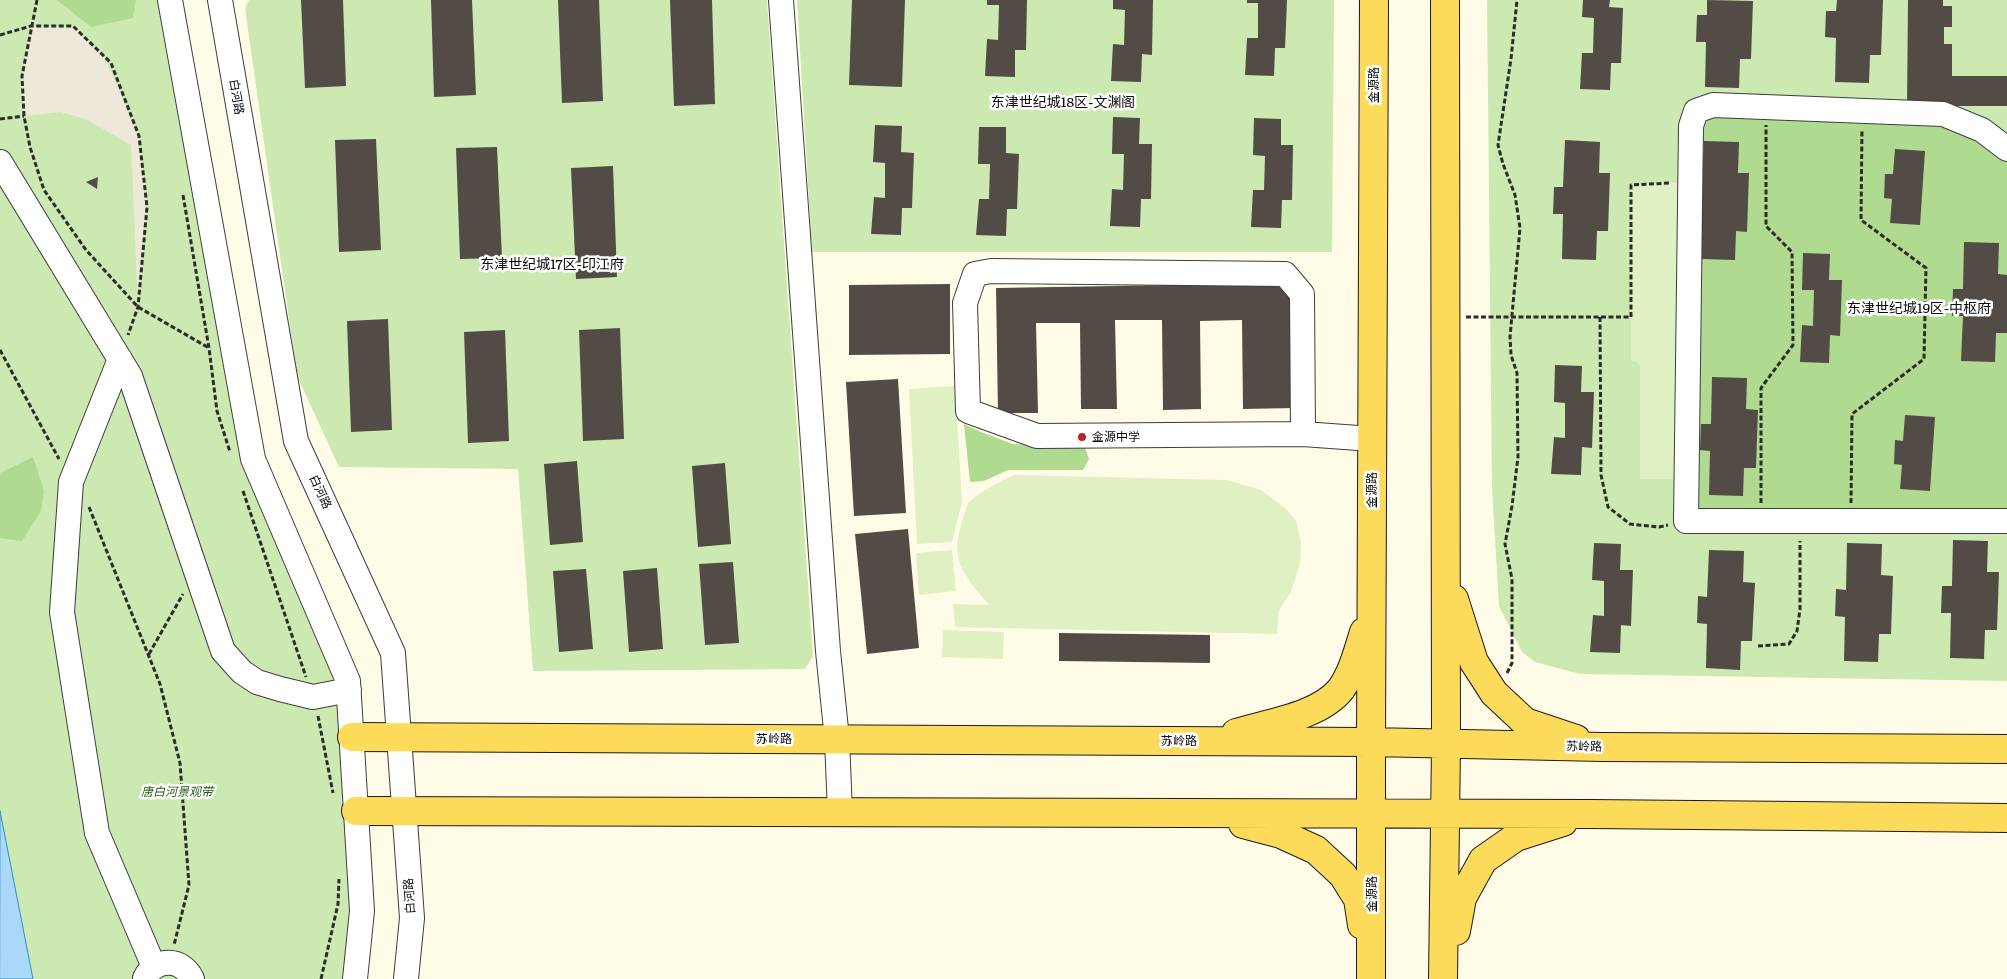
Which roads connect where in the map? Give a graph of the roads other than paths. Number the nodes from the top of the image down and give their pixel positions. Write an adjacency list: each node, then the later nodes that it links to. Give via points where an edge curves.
1 (170, 0): 14 (street, via 253,459 348,681)
2 (220, 0): 16 (street, 白河路, via 296,441 393,653)
3 (781, 0): 17 (street)
4 (1374, 0): 10 (main road, 金源路)
5 (1445, 0): 12 (main road)
6 (2007, 149): 11 (street, via 1982,130 1943,114 1713,105 1696,111 1691,126 1686,521)
7 (0, 162): 8 (street)
8 (120, 360): 14 (street, via 130,376 223,651 242,672 257,682 313,697); 31 (street, via 72,482 62,612 97,833)
9 (1303, 434): 9 (street, via 1037,436 968,410 964,303 975,274 991,271 1285,274 1302,294); 10 (street)
10 (1372, 439): 13 (main road, 金源路)
11 (2007, 521)
12 (1446, 572): 20 (main road); 21 (main road, via 1474,662 1494,692 1525,722)
13 (1372, 589): 18 (main road, via 1353,667 1340,690 1315,710); 19 (main road, 金源路)
14 (349, 690): 15 (street)
15 (352, 737): 16 (main road, 苏岭路); 23 (street)
16 (399, 737): 17 (main road, 苏岭路); 24 (street, 白河路)
17 (836, 739): 18 (main road, 苏岭路); 25 (street)
18 (1208, 741): 19 (main road, 苏岭路)
19 (1371, 742): 20 (main road, 苏岭路); 27 (main road, 金源路)
20 (1446, 745): 21 (main road, 苏岭路); 28 (main road)
21 (1602, 747): 22 (main road, 苏岭路)
22 (2007, 749)
23 (356, 811): 24 (main road); 33 (street, via 362,911)
24 (404, 812): 25 (main road); 34 (street, 白河路, via 412,918)
25 (840, 813): 26 (main road)
26 (1207, 814): 27 (main road); 35 (main road, via 1290,838 1316,850 1343,875 1358,899)
27 (1372, 814): 28 (main road); 35 (main road, 金源路)
28 (1445, 814): 29 (main road); 36 (main road)
29 (1591, 814): 30 (main road); 36 (main road, via 1516,837 1483,860 1462,898)
30 (2007, 818)
31 (156, 969): 32 (street, via 178,964)
32 (192, 979)
33 (355, 979)
34 (406, 979)
35 (1370, 979)
36 (1445, 979)

